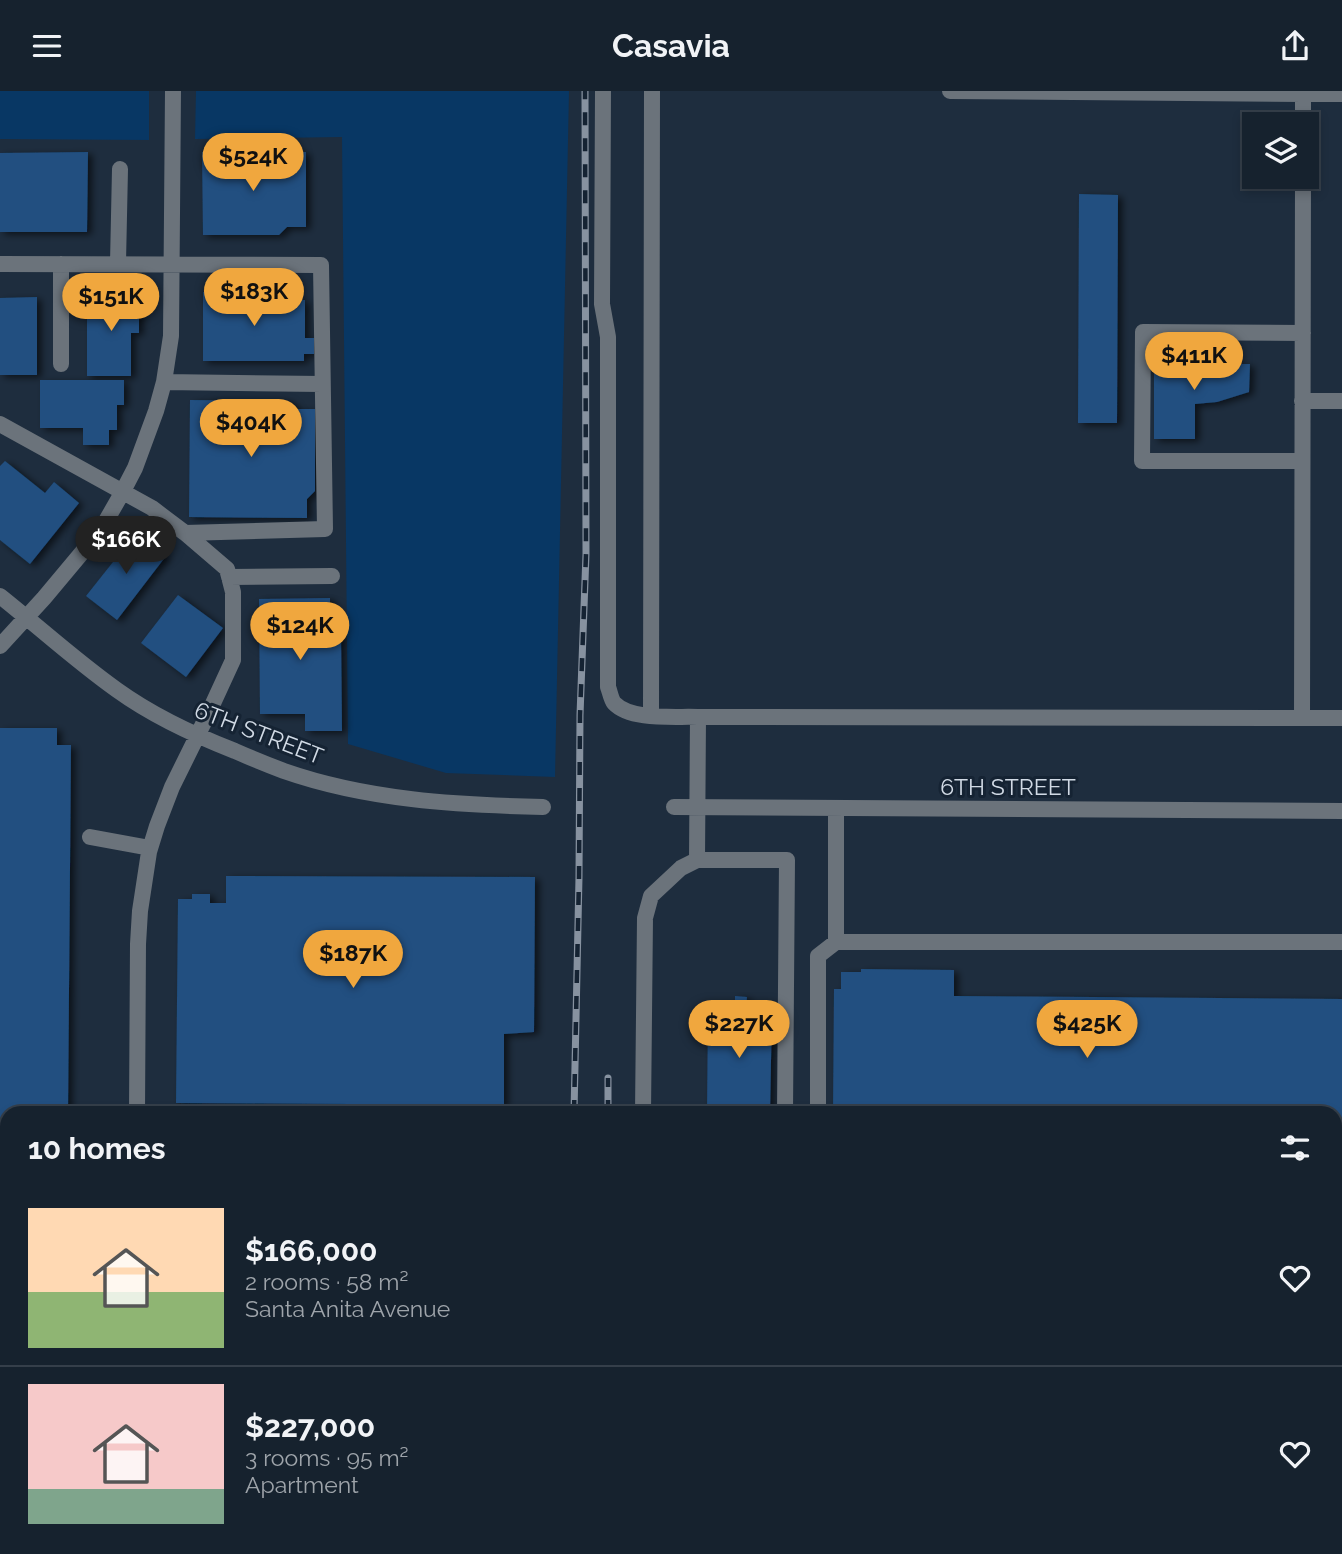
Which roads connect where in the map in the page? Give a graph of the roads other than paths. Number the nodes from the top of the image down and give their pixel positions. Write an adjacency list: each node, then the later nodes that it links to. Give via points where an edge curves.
1 (173, 91): 13 (street)
2 (603, 91): 29 (street, via 608,687 612,702 626,712)
3 (652, 91): 29 (street)
4 (950, 91): 5 (street)
5 (1303, 94): 6 (street); 7 (street)
6 (1342, 94)
7 (1303, 112)
8 (120, 169): 10 (street)
9 (1303, 189): 14 (street)
10 (118, 263): 12 (street); 13 (street)
11 (0, 264): 12 (street)
12 (61, 264): 15 (street)
13 (173, 264): 16 (street); 17 (street, via 321,265)
14 (1303, 333): 18 (street); 21 (street, via 1143,332 1142,448 1142,461)
15 (61, 364)
16 (164, 382): 17 (street); 22 (street, via 146,440)
17 (323, 384): 23 (street, via 325,529)
18 (1302, 401): 19 (street); 21 (street)
19 (1342, 401)
20 (0, 424): 22 (street)
21 (1302, 461): 31 (street)
22 (122, 493): 23 (street); 27 (street, via 90,543)
23 (186, 533): 25 (street, via 227,569)
24 (332, 576): 25 (street)
25 (229, 577): 33 (street, via 233,660)
26 (0, 596): 27 (street, 6TH STREET)
27 (27, 618): 28 (street); 33 (street, 6TH STREET, via 117,690)
28 (0, 646)
29 (651, 716): 30 (street)
30 (698, 717): 31 (street); 36 (street)
31 (1302, 718): 32 (street)
32 (1342, 718)
33 (196, 736): 34 (street, 6TH STREET, via 285,771 365,791 438,802); 40 (street)
34 (542, 807)
35 (674, 807): 36 (street, 6TH STREET)
36 (698, 808): 37 (street, 6TH STREET); 41 (street)
37 (836, 809): 38 (street, 6TH STREET); 42 (street)
38 (1342, 811)
39 (90, 837): 40 (street)
40 (150, 848): 44 (street, via 138,943)
41 (697, 860): 45 (street, via 681,868 651,897 645,918); 46 (street, via 787,860)
42 (836, 942): 43 (street); 47 (street, via 818,956)
43 (1342, 942)
44 (137, 1106)
45 (643, 1106)
46 (785, 1106)
47 (818, 1106)

